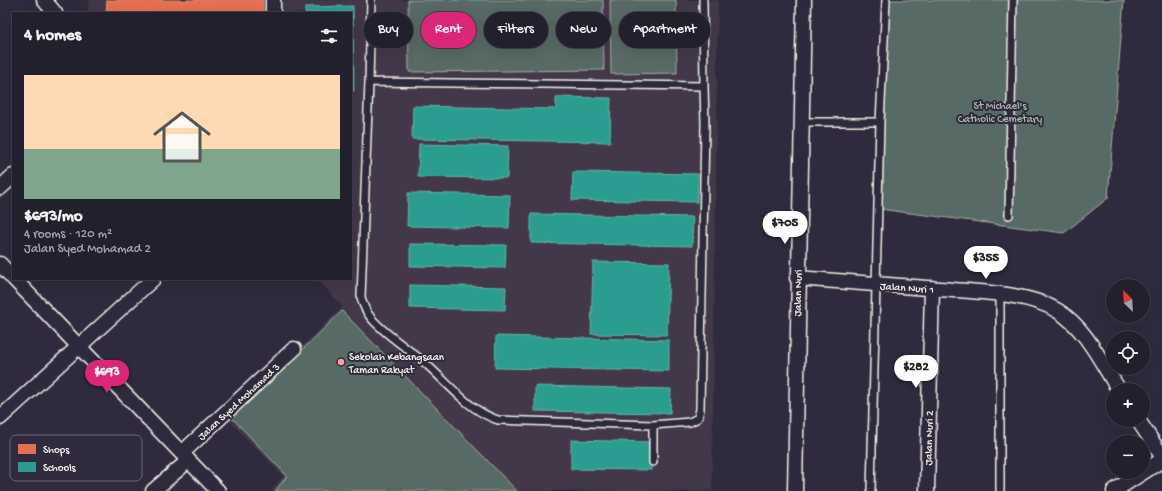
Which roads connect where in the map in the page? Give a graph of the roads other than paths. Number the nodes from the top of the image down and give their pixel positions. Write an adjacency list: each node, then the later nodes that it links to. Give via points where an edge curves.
1 (44, 0): 8 (street)
2 (273, 0): 9 (street)
3 (371, 0): 10 (lane)
4 (703, 0): 11 (lane)
5 (804, 0): 12 (street, Jalan Nuri)
6 (886, 0): 13 (lane)
7 (1012, 0): 16 (lane)
8 (54, 12)
9 (273, 12)
10 (369, 82): 11 (lane); 29 (lane, via 362,297 364,309 372,320 426,363 478,411 490,418)
11 (704, 86): 29 (lane, via 700,409 698,418 690,422)
12 (802, 122): 13 (lane); 19 (street, Jalan Nuri)
13 (880, 122): 22 (lane)
14 (12, 177): 15 (street)
15 (0, 188)
16 (1009, 215)
17 (0, 264): 18 (street)
18 (12, 276)
19 (797, 278): 22 (street, Jalan Nuri 1); 37 (street, Jalan Nuri)
20 (16, 280): 25 (street)
21 (152, 280): 25 (street)
22 (875, 284): 23 (street, Jalan Nuri 1); 38 (lane)
23 (932, 288): 24 (street, Jalan Nuri 1); 39 (street, Jalan Nuri 2)
24 (1000, 294): 27 (street, Jalan Nuri 1, via 1041,303 1059,311 1084,336); 40 (lane)
25 (78, 346): 28 (street); 32 (street)
26 (294, 349): 32 (street, Jalan Syed Mohamad 3)
27 (1114, 383)
28 (0, 418)
29 (653, 425): 34 (lane)
30 (1143, 427): 31 (street)
31 (1162, 456)
32 (185, 457): 35 (street, Jalan Syed Mohamad 3); 36 (street)
33 (1162, 460): 41 (street)
34 (653, 462)
35 (153, 491)
36 (218, 491)
37 (794, 491)
38 (871, 491)
39 (927, 491)
40 (1000, 491)
41 (1114, 491)

